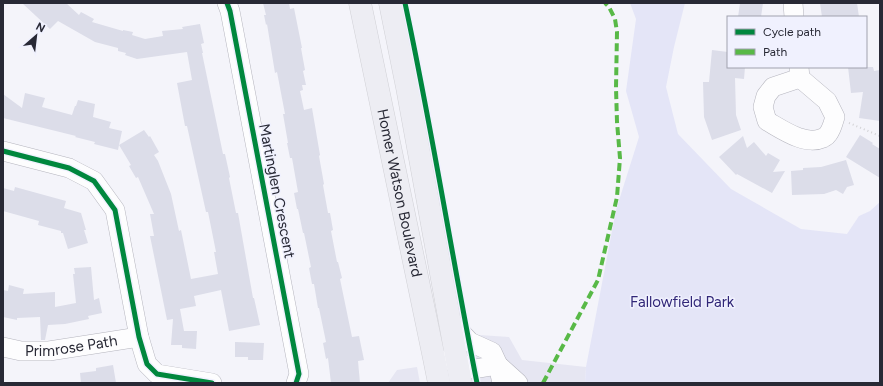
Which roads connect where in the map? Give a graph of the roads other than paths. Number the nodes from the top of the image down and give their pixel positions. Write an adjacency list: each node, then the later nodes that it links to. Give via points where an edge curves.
1 (227, 3): 15 (street, Martinglen Crescent, via 299,374)
2 (360, 3): 11 (main road, Homer Watson Boulevard)
3 (390, 3): 8 (main road, Homer Watson Boulevard)
4 (793, 3): 5 (street)
5 (794, 16)
6 (799, 72): 6 (street, via 827,101 835,116 827,136 817,140 807,140 787,133 767,121 762,107 773,87)
7 (3, 151): 9 (street, via 69,168 94,182 115,210)
8 (450, 321): 12 (main road, Homer Watson Boulevard); 13 (street, via 470,342 492,352)
9 (139, 337): 10 (street, Primrose Path, via 48,351 21,351); 14 (street, via 147,364 157,374)
10 (3, 347)
11 (434, 358): 12 (street); 16 (main road, Homer Watson Boulevard)
12 (456, 361): 13 (street, via 474,369); 17 (main road, Homer Watson Boulevard)
13 (500, 374): 18 (street)
14 (212, 383)
15 (296, 383)
16 (439, 383)
17 (461, 383)
18 (518, 383)

